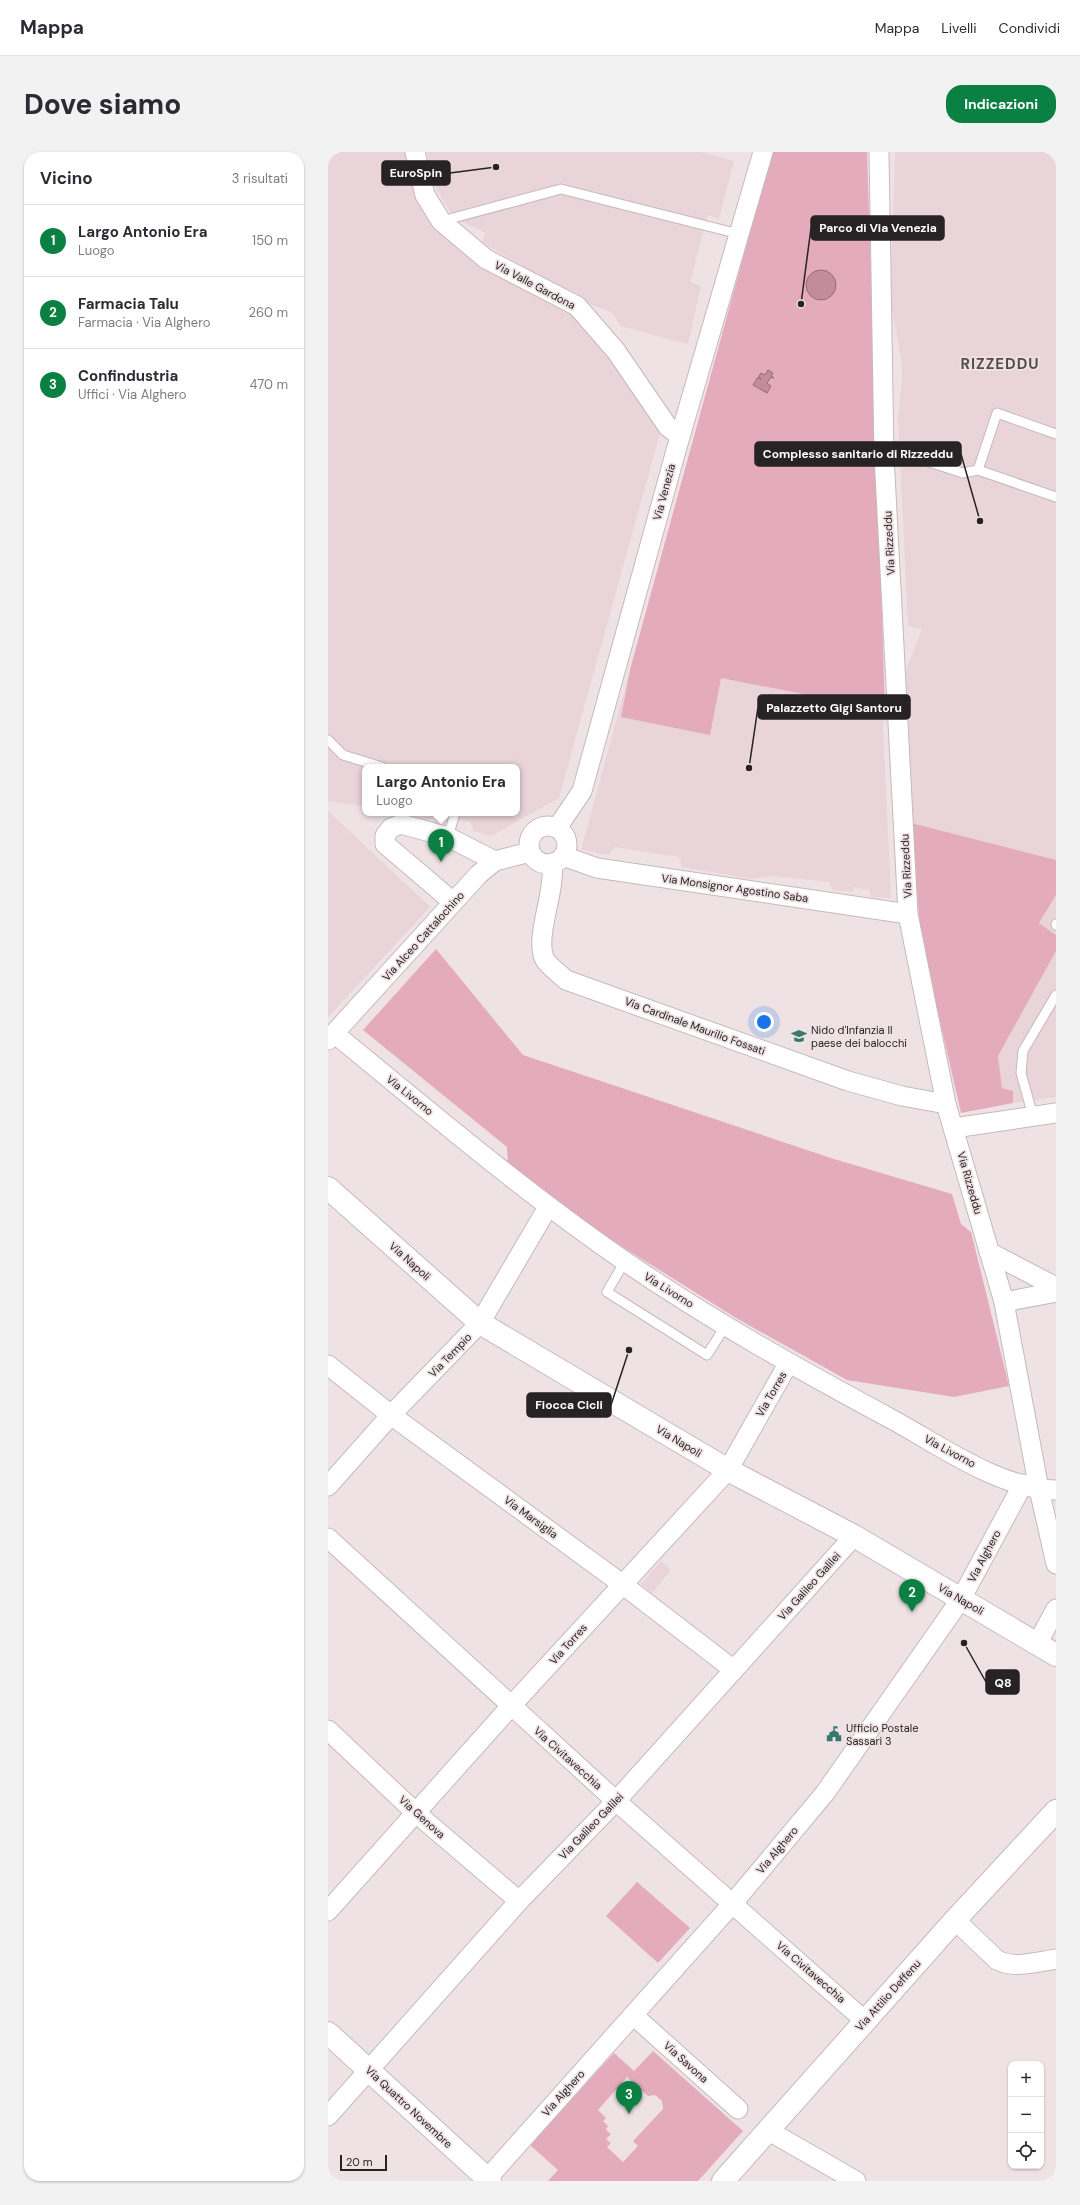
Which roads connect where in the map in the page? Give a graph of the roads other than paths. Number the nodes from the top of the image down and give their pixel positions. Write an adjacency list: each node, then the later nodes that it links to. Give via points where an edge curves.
1 (415, 152): 4 (street, Via Valle Gardona, via 425,195)
2 (762, 152): 5 (street, Via Venezia)
3 (879, 152): 8 (street, Via Rizzeddu)
4 (441, 221): 5 (lane, via 561,189); 7 (street, Via Valle Gardona, via 486,259 577,306 616,351 668,427)
5 (739, 234): 7 (street, Via Venezia)
6 (1056, 434): 9 (lane, via 997,413)
7 (680, 436): 14 (street, Via Venezia, via 582,791)
8 (884, 455): 9 (lane, via 905,454 963,473); 20 (street, Via Rizzeddu)
9 (978, 470): 10 (lane)
10 (1056, 496)
11 (328, 740): 12 (lane, via 343,755)
12 (372, 764)
13 (454, 816): 15 (lane)
14 (557, 828): 16 (street, via 538,828 530,839); 17 (street, via 566,838 566,850)
15 (448, 837): 18 (street); 19 (street, via 401,824 391,828 385,836 385,844)
16 (530, 852): 17 (street, via 539,861); 18 (street, Via Alceo Cattalochino)
17 (557, 860): 20 (street, Via Monsignor Agostino Saba); 23 (street, Via Cardinale Maurilio Fossati, via 542,942 544,959 566,980 848,1081 902,1096)
18 (494, 861): 19 (street, Via Alceo Cattalochino)
19 (453, 902): 22 (street, Via Alceo Cattalochino)
20 (908, 914): 23 (street, Via Rizzeddu)
21 (1056, 995): 25 (lane, via 1023,1051 1021,1073)
22 (331, 1037): 28 (street, Via Livorno)
23 (946, 1104): 26 (street, Via Rizzeddu)
24 (1056, 1113): 25 (street)
25 (1033, 1116): 26 (street)
26 (954, 1128): 29 (street, Via Rizzeddu)
27 (328, 1188): 34 (main road, Via Napoli)
28 (548, 1207): 30 (street, Via Livorno); 34 (street, Via Tempio)
29 (989, 1252): 31 (street); 33 (street, Via Rizzeddu)
30 (625, 1261): 35 (street, Via Livorno); 35 (lane, via 608,1292 707,1355)
31 (1056, 1287)
32 (1056, 1292): 33 (street)
33 (1004, 1302): 41 (street, Via Rizzeddu)
34 (480, 1323): 38 (street, Via Tempio); 39 (main road, Via Napoli)
35 (726, 1325): 36 (street, Via Livorno)
36 (788, 1364): 39 (street, Via Torres); 41 (street, Via Livorno, via 993,1475)
37 (328, 1365): 38 (street, Via Marsiglia)
38 (391, 1416): 40 (street, Via Tempio); 45 (street, Via Marsiglia)
39 (728, 1470): 42 (main road, Via Napoli); 45 (street, Via Torres)
40 (328, 1486)
41 (1039, 1488): 44 (street, Via Rizzeddu); 46 (street, Via Alghero)
42 (854, 1536): 46 (main road, Via Napoli); 50 (street, Via Galileo Galilei)
43 (328, 1538): 51 (street, Via Civitavecchia)
44 (1056, 1564)
45 (622, 1584): 50 (street, Via Marsiglia); 51 (street, Via Torres)
46 (961, 1599): 48 (main road, Via Napoli); 57 (street, Via Alghero, via 825,1794)
47 (1056, 1608): 48 (street)
48 (1037, 1644): 49 (main road, Via Napoli)
49 (1056, 1655)
50 (734, 1670): 53 (street, Via Galileo Galilei)
51 (511, 1706): 53 (street, Via Civitavecchia); 55 (street, Via Torres)
52 (328, 1730): 55 (street, Via Genova)
53 (616, 1801): 56 (street, Via Galileo Galilei); 57 (street, Via Civitavecchia)
54 (1056, 1811): 59 (main road, Via Attilio Deffenu)
55 (416, 1813): 56 (street, Via Genova); 58 (street, Via Torres)
56 (519, 1901): 64 (street, Via Galileo Galilei)
57 (733, 1903): 61 (street, Via Alghero); 62 (street, Via Civitavecchia)
58 (328, 1911)
59 (955, 1920): 60 (street, via 1004,1964); 62 (main road, Via Attilio Deffenu)
60 (1056, 1959)
61 (633, 2015): 65 (street, Via Savona); 68 (street, Via Alghero)
62 (865, 2021): 67 (main road, Via Attilio Deffenu)
63 (328, 2033): 64 (main road, Via Quattro Novembre)
64 (369, 2070): 66 (street, Via Galileo Galilei); 68 (main road, Via Quattro Novembre)
65 (738, 2109)
66 (328, 2116)
67 (768, 2131): 69 (main road, Via Attilio Deffenu); 70 (street)
68 (487, 2180)
69 (723, 2181)
70 (856, 2181)

